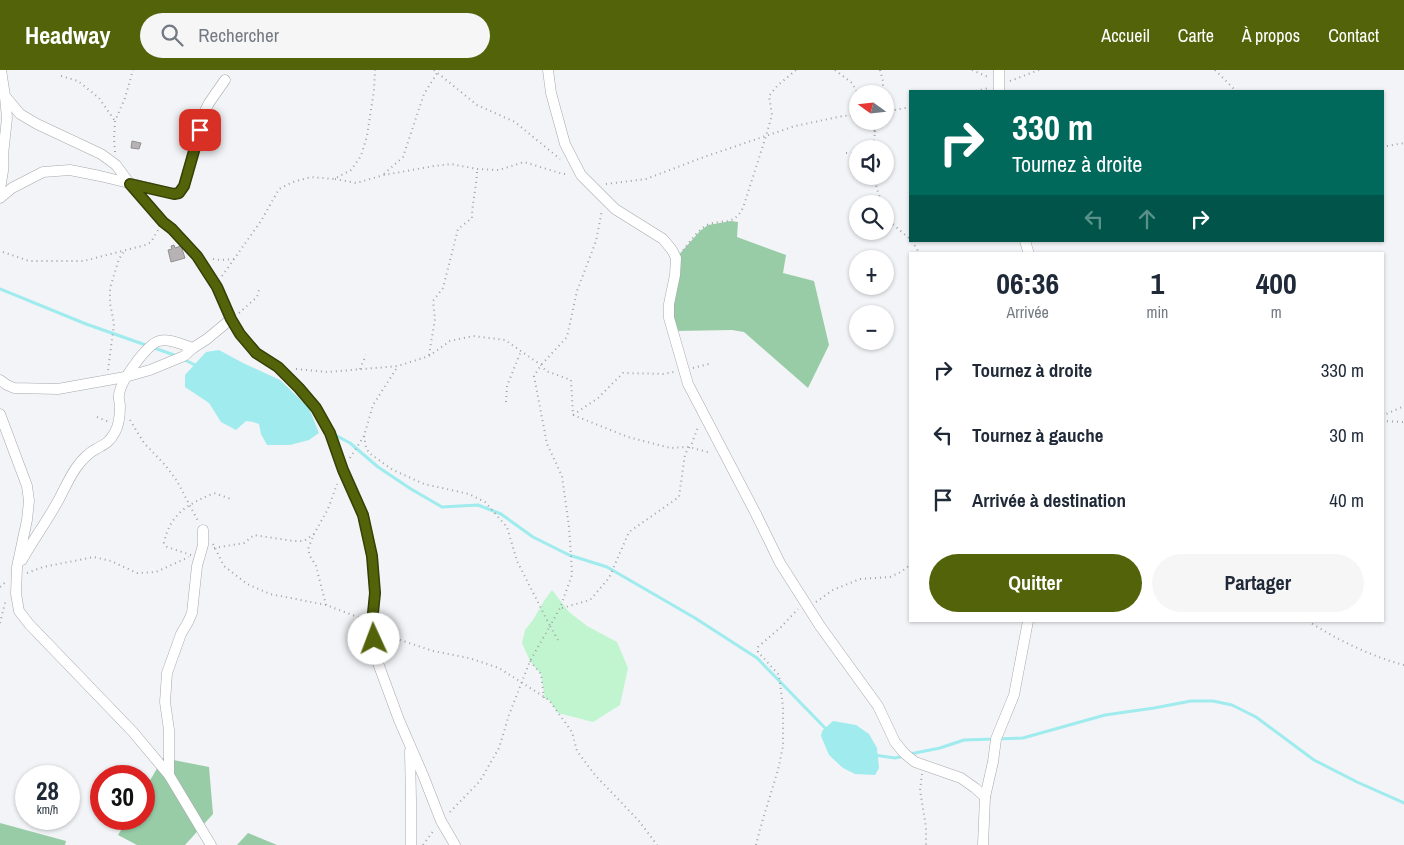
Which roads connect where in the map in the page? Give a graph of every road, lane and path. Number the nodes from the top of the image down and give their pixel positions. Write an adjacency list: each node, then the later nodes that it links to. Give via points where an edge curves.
1 (134, 70): 23 (path)
2 (375, 70): 34 (path, via 367,136 361,156 351,170)
3 (434, 70): 12 (path)
4 (439, 70): 12 (path)
5 (548, 70): 33 (street, via 565,144)
6 (796, 70): 25 (path, via 769,96 772,115)
7 (835, 70): 15 (path)
8 (880, 70): 16 (path)
9 (999, 70): 17 (street)
10 (1215, 70): 18 (path)
11 (1, 73): 19 (street)
12 (438, 74): 29 (path, via 477,105 515,122); 32 (path, via 424,94 403,157)
13 (61, 76): 23 (path, via 78,81 99,98)
14 (225, 80): 35 (street, via 205,111 184,186 179,193)
15 (853, 85)
16 (883, 85)
17 (999, 90)
18 (1235, 90)
19 (5, 96): 30 (street, via 20,114); 37 (street, via 7,118)
20 (909, 107): 21 (path)
21 (894, 110)
22 (849, 116): 25 (path, via 795,126)
23 (115, 121): 30 (path)
24 (874, 132): 26 (path)
25 (766, 136): 36 (path, via 646,179); 46 (path, via 738,215 731,221 708,225)
26 (874, 140)
27 (1404, 143): 28 (path)
28 (1384, 147)
29 (561, 160)
30 (116, 164): 35 (street)
31 (477, 169): 32 (path, via 451,164); 33 (path, via 499,170 524,162 563,174); 54 (path, via 472,218 458,229 443,288 433,301 435,319)
32 (384, 175): 34 (path, via 356,183)
33 (581, 175): 36 (street)
34 (334, 178): 47 (path, via 311,177 279,189)
35 (130, 184): 38 (street, via 70,170 55,170 32,177); 40 (street)
36 (591, 185): 39 (street)
37 (0, 189)
38 (0, 198)
39 (604, 198): 46 (street, via 615,209 662,239); 56 (path, via 596,241 576,291 567,337)
40 (163, 222): 43 (path, via 151,242); 45 (street)
41 (894, 225): 42 (path)
42 (909, 238)
43 (125, 250): 44 (path, via 84,261 29,261); 63 (path, via 110,288 114,324)
44 (3, 252)
45 (197, 256): 47 (path); 48 (street)
46 (676, 258): 60 (street, via 668,318)
47 (235, 259): 48 (path)
48 (217, 287): 50 (street)
49 (260, 287): 50 (path, via 257,297)
50 (231, 319): 51 (street); 58 (street, via 256,353)
51 (193, 348): 61 (street, via 180,358); 61 (street, via 160,341 142,355)
52 (521, 351): 54 (path, via 505,340 472,336 450,341); 56 (path); 64 (path, via 506,386)
53 (366, 355): 59 (path)
54 (428, 356): 57 (path)
55 (712, 363): 60 (path)
56 (541, 365): 69 (path, via 546,371 571,380); 88 (path, via 534,376 536,391 547,444 562,476 569,527 572,575)
57 (398, 366): 59 (path); 73 (path, via 373,405)
58 (278, 367): 59 (path, via 328,372); 76 (street, via 316,408 330,433)
59 (360, 369)
60 (684, 370): 66 (street); 69 (path, via 664,374 623,373 598,398)
61 (126, 377): 63 (street); 84 (street, via 119,395 115,433 77,467)
62 (0, 380): 63 (street, via 14,388 58,389)
63 (106, 380)
64 (506, 402)
65 (1404, 406): 68 (path)
66 (702, 413): 74 (path); 75 (street)
67 (0, 414): 84 (street, via 27,486 29,501)
68 (1384, 415)
69 (573, 416): 74 (path, via 628,437 670,448)
70 (130, 420): 78 (path, via 144,443 177,481)
71 (1384, 421): 72 (path)
72 (1404, 422)
73 (364, 436): 76 (path); 92 (path, via 369,453 393,470 424,484 469,494 485,502 507,527 517,561)
74 (689, 448): 75 (path); 88 (path, via 685,454 679,497 630,532 609,578 590,600)
75 (726, 457): 87 (street, via 780,563)
76 (343, 470): 80 (path); 91 (street, via 363,515 372,556 375,593)
77 (231, 499): 78 (path, via 214,493)
78 (190, 504): 79 (path); 85 (path, via 179,512 166,533 164,543 192,555 156,572 137,573 94,557 43,567)
79 (203, 530): 81 (path); 82 (street)
80 (314, 534): 81 (path, via 304,541 254,535 244,543); 86 (path, via 308,551 316,566)
81 (215, 547): 82 (path); 86 (path, via 224,566 247,584 270,594)
82 (200, 555): 100 (street, via 192,613 167,673)
83 (909, 565): 87 (path, via 890,577 860,579)
84 (17, 568): 85 (street)
85 (16, 581): 100 (street, via 19,612 133,732)
86 (326, 605): 91 (path)
87 (806, 605): 99 (street, via 878,706 895,742); 108 (path, via 758,647 758,652 779,674 784,746)
88 (560, 608): 92 (path)
89 (1028, 622): 101 (street, via 1014,695 996,739)
90 (1310, 622): 95 (path, via 1370,653)
91 (372, 623): 96 (path, via 400,640 499,668); 98 (street, via 375,655)
92 (550, 626): 93 (path); 94 (path)
93 (558, 640)
94 (530, 661): 96 (path); 97 (path, via 541,674)
95 (1404, 665)
96 (521, 684): 97 (path); 102 (path, via 499,748 480,781)
97 (544, 698): 107 (path, via 549,700 572,732 577,751 594,775 639,821)
98 (410, 745): 102 (street); 104 (street)
99 (915, 762): 101 (street, via 961,778); 109 (path, via 922,772 920,790)
100 (168, 775): 103 (street)
101 (985, 797): 110 (street)
102 (441, 821): 105 (path); 106 (street)
103 (211, 845)
104 (411, 845)
105 (423, 845)
106 (455, 845)
107 (657, 845)
108 (756, 845)
109 (926, 845)
110 (984, 845)

